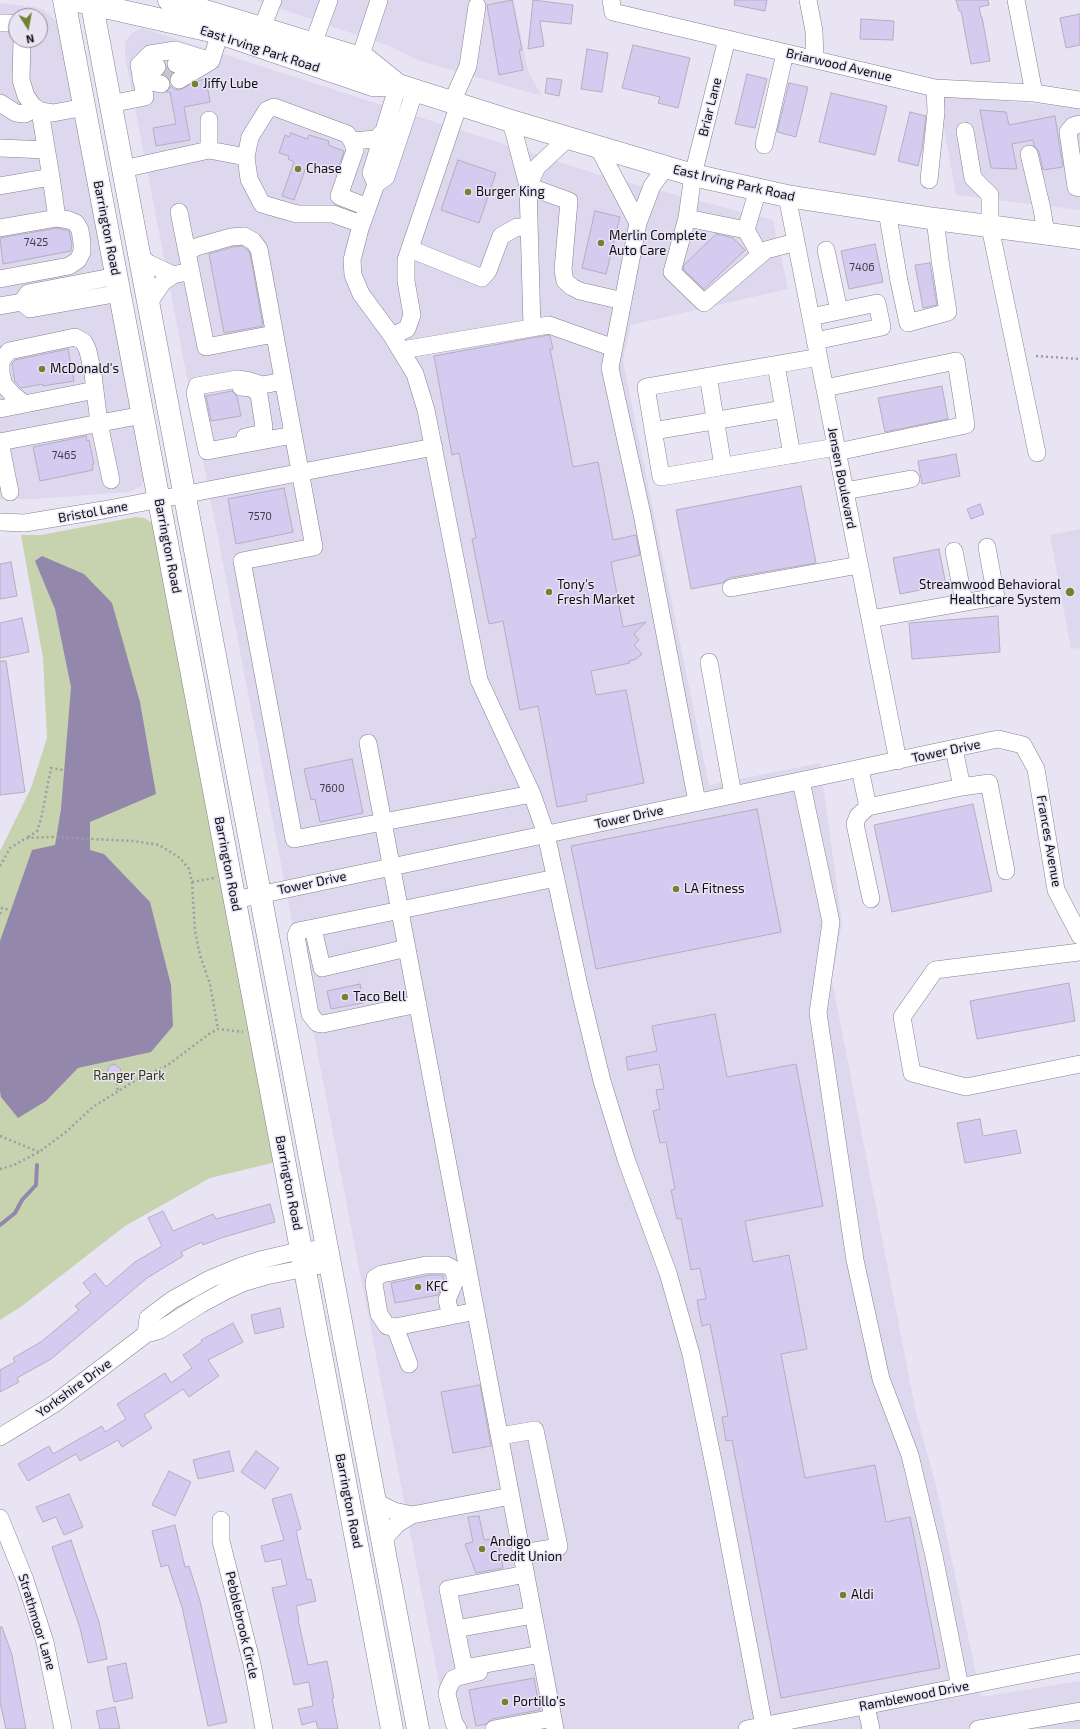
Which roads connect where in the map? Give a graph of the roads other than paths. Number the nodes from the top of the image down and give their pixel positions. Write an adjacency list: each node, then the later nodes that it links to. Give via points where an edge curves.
1 (64, 0): 30 (main road, Barrington Road)
2 (169, 0): 11 (main road, East Irving Park Road)
3 (273, 0): 11 (street)
4 (329, 0): 14 (street)
5 (379, 0): 17 (street)
6 (611, 0): 13 (street, Briarwood Avenue, via 613,12)
7 (808, 0): 18 (street, via 814,31)
8 (1016, 0): 25 (street)
9 (86, 1): 12 (main road, East Irving Park Road); 29 (main road, Barrington Road)
10 (477, 6): 28 (street, via 468,66)
11 (262, 28): 14 (main road, East Irving Park Road)
12 (220, 33): 19 (street); 23 (main road, East Irving Park Road, via 372,85)
13 (727, 39): 16 (street, Briarwood Avenue); 49 (street, Briar Lane)
14 (313, 44): 17 (main road, East Irving Park Road)
15 (22, 48): 31 (street, via 21,80 26,96)
16 (785, 52): 18 (street, Briarwood Avenue); 40 (street)
17 (360, 58): 23 (main road, East Irving Park Road, via 367,60)
18 (815, 59): 24 (street, Briarwood Avenue)
19 (205, 64): 20 (street); 22 (street, via 175,50 150,54 139,65)
20 (177, 72)
21 (159, 75): 22 (street)
22 (141, 79): 29 (street, via 145,97)
23 (407, 88): 28 (main road, East Irving Park Road); 37 (street); 52 (street, via 386,177)
24 (935, 88): 25 (street, Briarwood Avenue); 51 (street, via 936,112)
25 (1034, 94): 26 (street, Briarwood Avenue)
26 (1080, 100)
27 (0, 103): 32 (street)
28 (455, 103): 34 (main road, East Irving Park Road); 75 (street)
29 (110, 104): 48 (main road, Barrington Road)
30 (84, 107): 31 (street, via 53,113); 83 (main road, Barrington Road)
31 (36, 109): 32 (street, via 25,114); 43 (street)
32 (8, 113)
33 (208, 120): 44 (street)
34 (511, 121): 38 (main road, East Irving Park Road); 54 (street)
35 (1080, 124): 55 (street, via 1073,126 1068,132 1076,187)
36 (966, 131): 68 (street, via 973,178 990,195)
37 (383, 132): 39 (street, via 376,139); 52 (street, via 371,173)
38 (568, 138): 41 (main road, East Irving Park Road); 54 (street, via 537,167)
39 (352, 141): 46 (street, via 347,134 274,107 267,110 250,137); 57 (street, via 355,150)
40 (764, 146)
41 (598, 147): 47 (main road, East Irving Park Road); 66 (street)
42 (0, 148): 43 (street)
43 (46, 150): 50 (street)
44 (209, 150): 46 (street); 48 (street)
45 (1029, 154): 72 (street)
46 (246, 157): 62 (street, via 249,179 262,204 297,214)
47 (666, 167): 49 (main road, East Irving Park Road); 66 (street, via 652,186)
48 (123, 169): 78 (main road, Barrington Road)
49 (693, 175): 56 (main road, East Irving Park Road); 64 (street, Briar Lane)
50 (51, 177): 53 (street); 63 (street)
51 (929, 180)
52 (376, 184): 59 (street)
53 (0, 186)
54 (528, 186): 70 (street); 84 (street, via 570,201 563,270 565,281 580,291)
55 (1080, 188)
56 (758, 189): 58 (main road, East Irving Park Road); 71 (street)
57 (339, 196): 59 (street); 62 (street)
58 (787, 196): 60 (main road, East Irving Park Road); 74 (street, Jensen Boulevard)
59 (367, 207): 67 (street)
60 (887, 211): 65 (main road, East Irving Park Road); 65 (street, via 908,323 948,312)
61 (179, 212): 77 (street)
62 (333, 214): 67 (street)
63 (57, 218): 69 (street); 82 (street, via 76,223 80,230 82,252 78,260 69,266)
64 (687, 218): 71 (street); 79 (street, Briar Lane, via 672,272 704,303)
65 (935, 219): 68 (main road, East Irving Park Road)
66 (638, 223): 84 (street)
67 (361, 224): 91 (street, via 352,260 353,275 361,294)
68 (990, 227): 72 (main road, East Irving Park Road); 116 (street)
69 (0, 228)
70 (529, 228): 75 (street, via 517,227 501,236 488,271 482,278); 89 (street)
71 (746, 230): 79 (street)
72 (1046, 234): 73 (main road, East Irving Park Road)
73 (1080, 238)
74 (796, 242): 79 (street, via 766,250); 88 (street, Jensen Boulevard)
75 (410, 250): 91 (street, via 406,260 406,281 412,315 407,329)
76 (826, 250): 87 (street)
77 (187, 253): 80 (street); 90 (street, via 196,247 231,238 244,236 253,240 259,249)
78 (138, 254): 81 (street, via 148,263); 85 (main road, Barrington Road)
79 (760, 255)
80 (191, 271): 81 (street); 90 (street, via 206,347)
81 (173, 275): 85 (street, via 163,282)
82 (0, 279)
83 (118, 284): 86 (street, via 28,293 22,302); 106 (main road, Barrington Road)
84 (623, 301): 93 (street)
85 (148, 304): 124 (main road, Barrington Road)
86 (0, 306)
87 (839, 311): 88 (street); 94 (street, via 877,303 882,327)
88 (811, 317): 94 (street, Jensen Boulevard)
89 (532, 327): 93 (street, via 548,325); 95 (street)
90 (274, 334): 98 (street)
91 (392, 336): 95 (street)
92 (4, 347): 101 (street, via 75,337 84,342 88,351); 103 (street, via 1,361 4,385)
93 (614, 348): 143 (street, via 610,368 642,514)
94 (817, 349): 96 (street); 100 (street, Jensen Boulevard)
95 (402, 350): 114 (street, via 415,374)
96 (776, 365): 97 (street); 105 (street)
97 (708, 376): 107 (street); 109 (street, via 646,387)
98 (283, 381): 99 (street); 110 (street)
99 (263, 385): 102 (street, via 238,379 197,386); 111 (street)
100 (825, 388): 115 (street, Jensen Boulevard); 115 (street, via 956,361 966,425)
101 (95, 390): 103 (street); 108 (street)
102 (195, 395): 113 (street, via 208,451); 113 (street, via 245,386 256,391 259,395 264,427 260,434 237,438)
103 (25, 404): 104 (street)
104 (0, 409)
105 (784, 409): 107 (street); 117 (street)
106 (143, 415): 108 (street); 125 (main road, Barrington Road)
107 (715, 421): 109 (street); 118 (street)
108 (99, 423): 112 (street); 121 (street)
109 (653, 431): 118 (street, via 661,477)
110 (293, 435): 111 (street); 119 (street)
111 (274, 438): 113 (street)
112 (0, 442): 122 (street)
113 (234, 446)
114 (434, 447): 119 (street, Bristol Lane); 141 (street, via 470,640 480,680)
115 (837, 450): 117 (street); 123 (street, Jensen Boulevard)
116 (1037, 453)
117 (792, 455): 118 (street)
118 (723, 466)
119 (300, 472): 124 (street, Bristol Lane); 145 (street, via 314,547 242,561 294,839)
120 (911, 479): 123 (street)
121 (111, 480)
122 (10, 492)
123 (845, 492): 129 (street, Jensen Boulevard)
124 (184, 494): 125 (street, Bristol Lane); 150 (main road, Barrington Road)
125 (160, 500): 126 (street, Bristol Lane, via 25,523); 152 (main road, Barrington Road)
126 (0, 522)
127 (987, 547): 131 (street, via 996,596)
128 (954, 551): 131 (street)
129 (859, 565): 130 (street); 132 (street, Jensen Boulevard)
130 (731, 588)
131 (964, 602): 132 (street)
132 (870, 619): 137 (street, Jensen Boulevard)
133 (709, 662): 142 (street)
134 (368, 742): 145 (street)
135 (1023, 745): 136 (street, Tower Drive, via 998,739); 155 (street, Frances Avenue, via 1036,769 1056,890)
136 (954, 749): 137 (street, Tower Drive); 140 (street)
137 (898, 761): 138 (street, Tower Drive)
138 (860, 769): 139 (street, Tower Drive); 144 (street)
139 (801, 781): 142 (street, Tower Drive); 180 (street, via 831,922 818,1013 855,1260 881,1379 910,1455 934,1556)
140 (962, 787): 144 (street); 148 (street, via 989,783)
141 (532, 794): 145 (street); 146 (street)
142 (733, 795): 143 (street, Tower Drive)
143 (697, 802): 146 (street, Tower Drive)
144 (868, 807): 151 (street, via 858,816 856,824)
145 (383, 822): 147 (street)
146 (546, 834): 147 (street, Tower Drive); 149 (street)
147 (391, 866): 150 (street, Tower Drive); 153 (street)
148 (1006, 871)
149 (556, 878): 153 (street); 184 (street, via 602,1081 626,1159 668,1273 691,1354)
150 (260, 894): 152 (street, Tower Drive); 160 (main road, Barrington Road)
151 (872, 899)
152 (235, 900): 161 (main road, Barrington Road)
153 (399, 909): 154 (street); 156 (street)
154 (313, 928): 156 (street, via 322,968); 158 (street, via 298,931 296,936 310,1014 317,1023 323,1024)
155 (1080, 936)
156 (407, 948): 158 (street)
157 (1080, 952): 159 (street, via 935,970 902,1017 912,1073 966,1086)
158 (418, 1004): 162 (street)
159 (1080, 1064)
160 (329, 1256): 161 (street, Yorkshire Drive); 169 (main road, Barrington Road)
161 (304, 1260): 167 (street, Yorkshire Drive, via 260,1260 210,1279 172,1300 148,1318 146,1334 54,1404); 187 (main road, Barrington Road)
162 (476, 1311): 163 (street); 166 (street)
163 (451, 1316): 164 (street); 164 (street, via 447,1300 455,1281 455,1274 452,1268 446,1265 426,1265 374,1278 379,1314 387,1326)
164 (395, 1327): 165 (street)
165 (409, 1364)
166 (500, 1436): 168 (street); 174 (street, via 535,1430 559,1547)
167 (0, 1437)
168 (511, 1496): 170 (street); 174 (street)
169 (374, 1501): 170 (street, via 386,1508); 173 (main road, Barrington Road)
170 (412, 1515): 173 (street, via 396,1524 386,1536)
171 (0, 1518): 185 (street, Strathmoor Lane, via 25,1580 45,1642)
172 (221, 1520): 186 (street, Pebblebrook Circle, via 222,1541 250,1657)
173 (383, 1549): 188 (main road, Barrington Road)
174 (522, 1553): 175 (street)
175 (526, 1574): 176 (street); 177 (street, via 448,1589)
176 (533, 1615): 177 (street); 178 (street)
177 (456, 1629): 178 (street, via 464,1668)
178 (541, 1657): 183 (street); 189 (street, via 453,1679 447,1694 454,1723)
179 (1080, 1663): 180 (street, Ramblewood Drive)
180 (960, 1687): 181 (street, Ramblewood Drive)
181 (866, 1706): 184 (street, Ramblewood Drive); 192 (street)
182 (1080, 1711): 193 (street)
183 (554, 1723): 190 (street)
184 (764, 1726): 191 (street, Ramblewood Drive)
185 (63, 1729)
186 (264, 1729)
187 (392, 1729)
188 (418, 1729)
189 (458, 1729)
190 (494, 1729)
191 (747, 1729)
192 (871, 1729)
193 (978, 1729)

